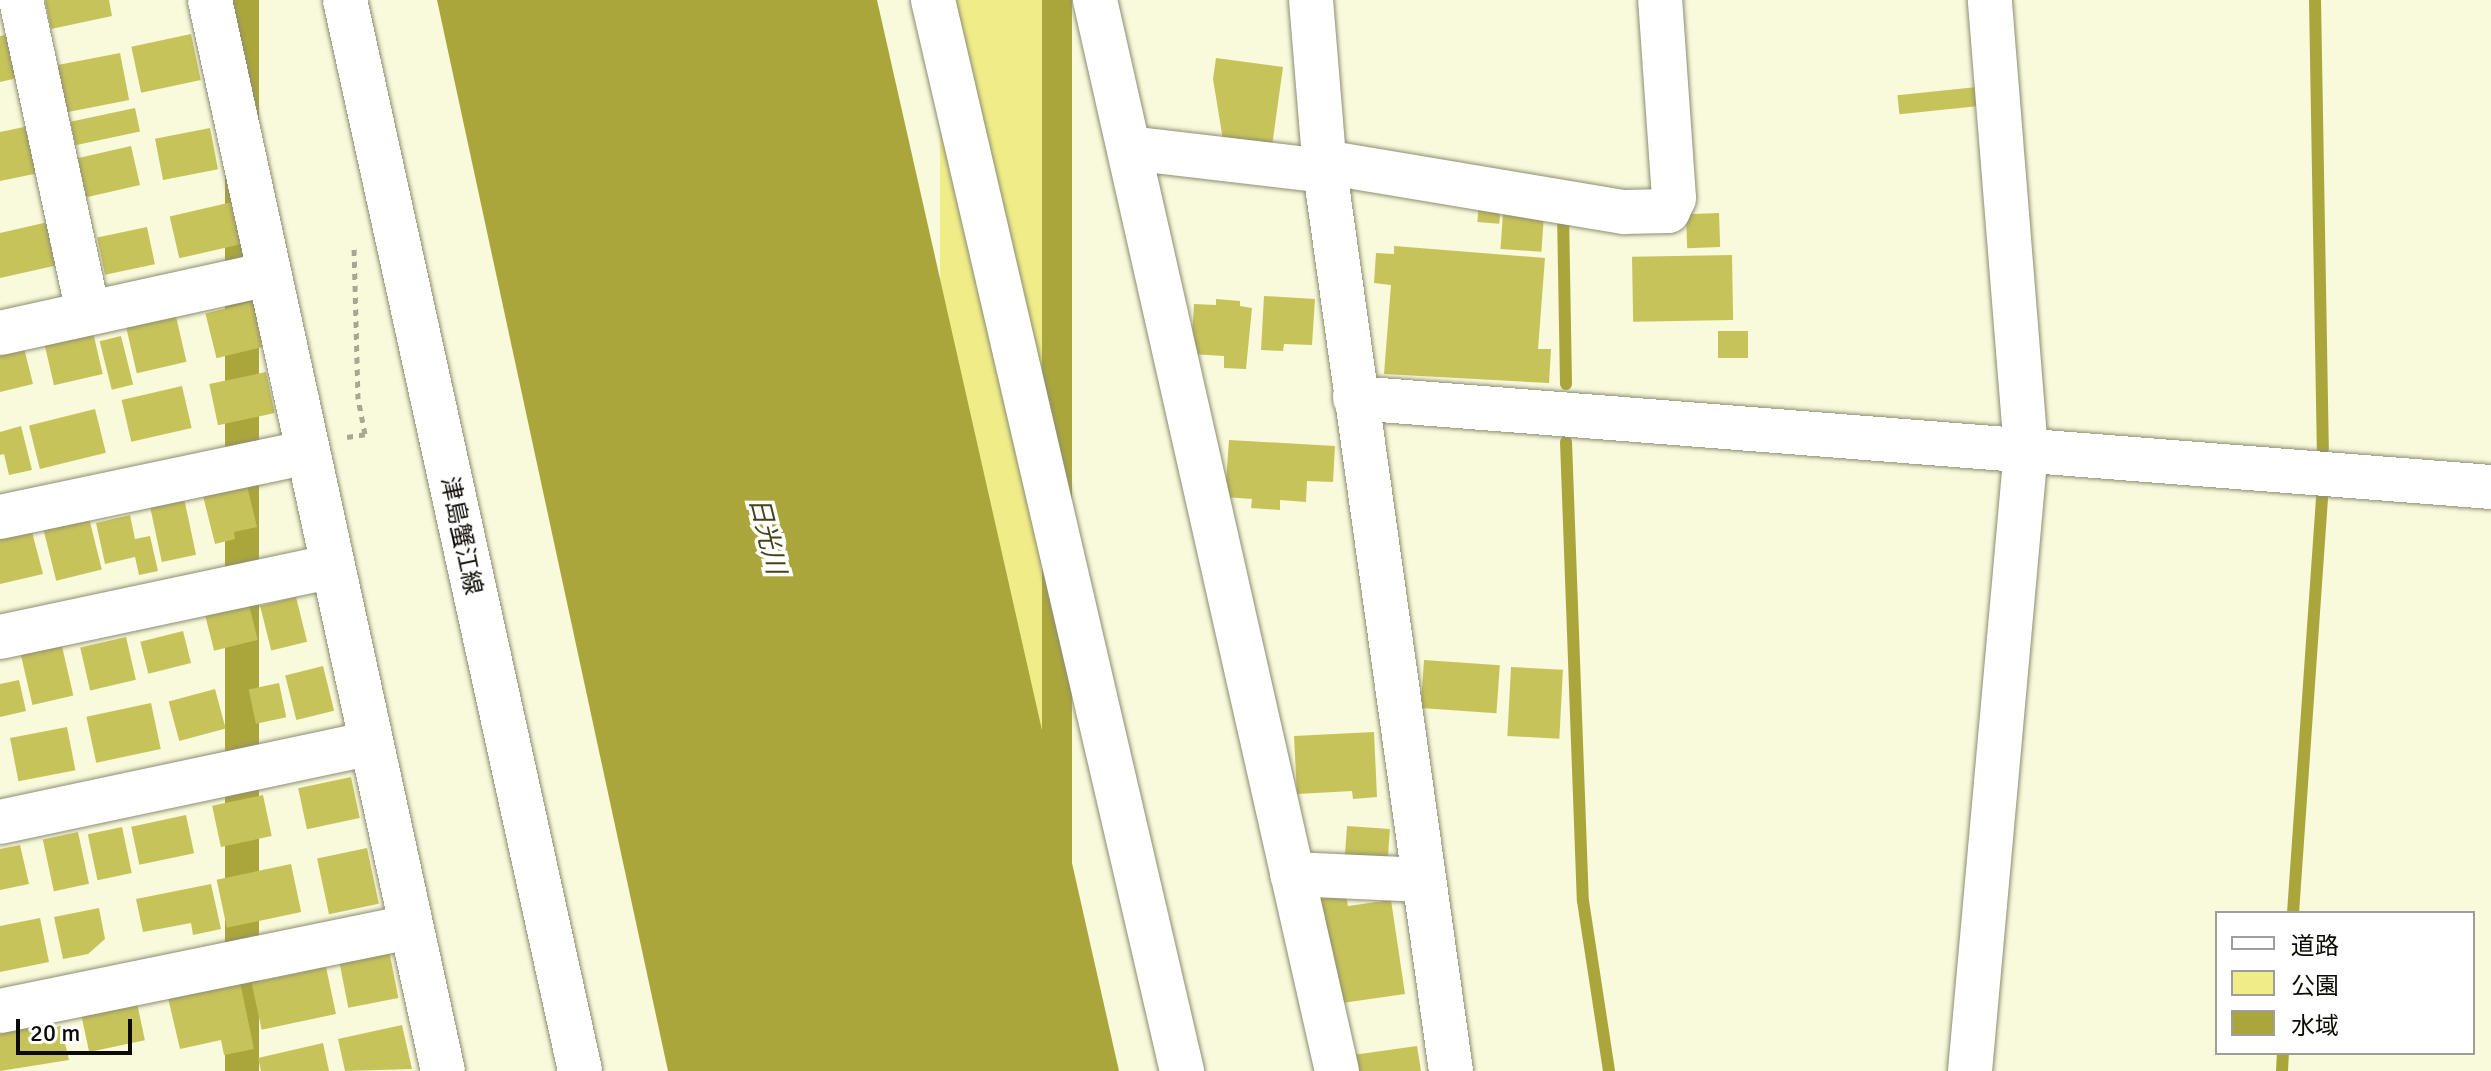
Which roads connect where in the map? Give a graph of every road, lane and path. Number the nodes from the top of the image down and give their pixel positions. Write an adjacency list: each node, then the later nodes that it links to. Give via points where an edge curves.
1 (21, 0): 13 (street)
2 (210, 0): 12 (street)
3 (345, 0): 30 (street, 津島蟹江線)
4 (933, 0): 31 (street)
5 (1095, 0): 9 (street)
6 (1311, 0): 10 (street)
7 (1660, 0): 10 (street, via 1674,198 1668,211 1624,212)
8 (1990, 0): 17 (street)
9 (1129, 148): 10 (street); 25 (street)
10 (1324, 167): 15 (street)
11 (353, 236): 16 (path, via 358,399)
12 (269, 274): 13 (street); 18 (street)
13 (88, 313): 14 (street)
14 (0, 333)
15 (1355, 398): 17 (street); 26 (street)
16 (365, 434)
17 (2026, 450): 19 (street); 34 (street)
18 (308, 452): 20 (street); 21 (street)
19 (2491, 487)
20 (0, 517)
21 (333, 566): 22 (street); 23 (street)
22 (0, 637)
23 (371, 743): 24 (street); 27 (street)
24 (0, 822)
25 (1292, 874): 26 (street); 32 (street)
26 (1424, 880): 33 (street)
27 (411, 927): 28 (street); 29 (street)
28 (0, 1011)
29 (443, 1071)
30 (580, 1071)
31 (1182, 1071)
32 (1337, 1071)
33 (1451, 1071)
34 (1970, 1071)

